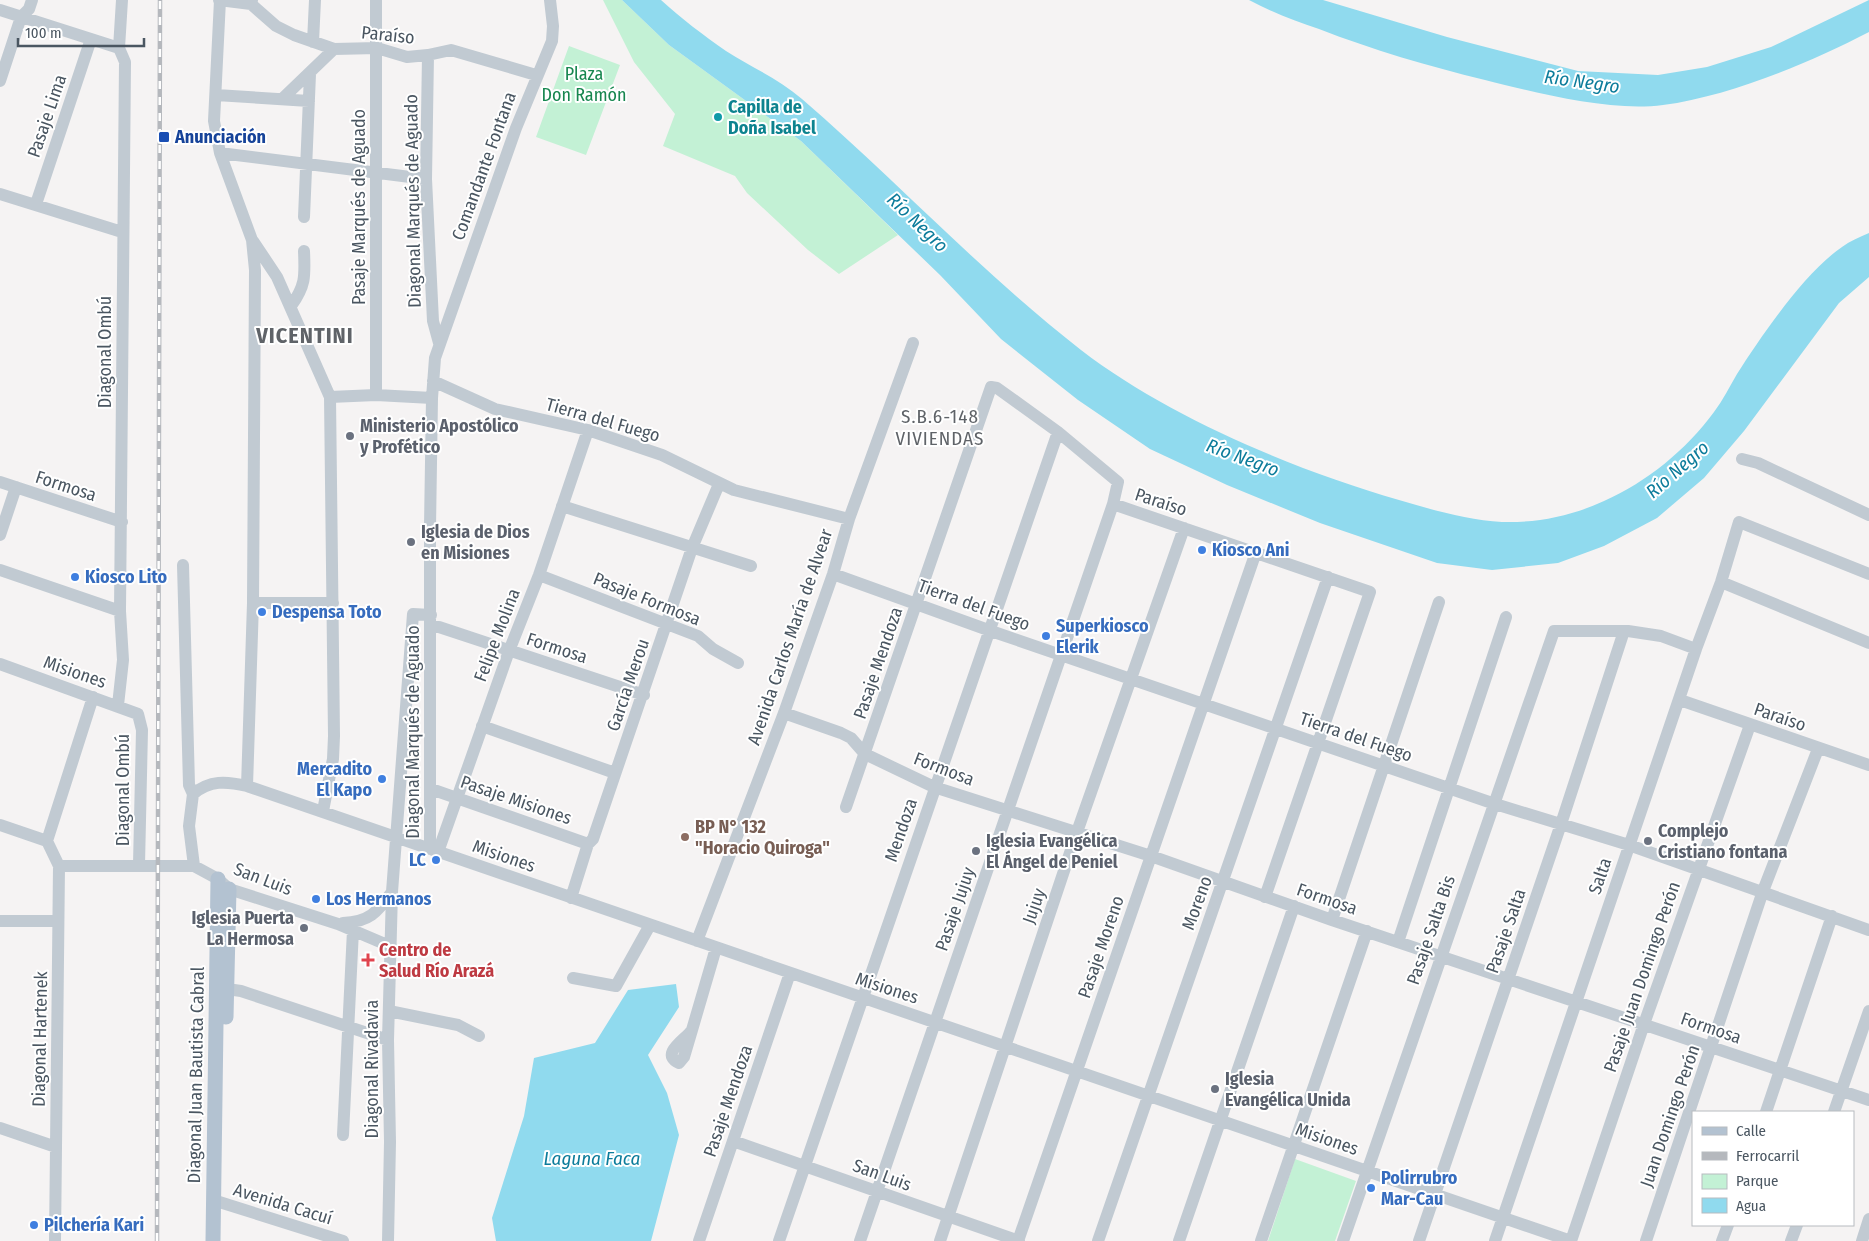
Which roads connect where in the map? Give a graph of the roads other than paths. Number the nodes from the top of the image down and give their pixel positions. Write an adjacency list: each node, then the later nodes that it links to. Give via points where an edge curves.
1 (32, 0): 9 (street, via 30,9)
2 (122, 0): 12 (street, Diagonal Ombú)
3 (220, 0): 7 (street); 19 (street)
4 (315, 0): 11 (street)
5 (376, 0): 13 (street)
6 (550, 0): 17 (street, Comandante Fontana, via 552,41)
7 (251, 2): 11 (street, Paraíso, via 276,26)
8 (0, 10): 9 (street)
9 (21, 17): 10 (street); 18 (street)
10 (92, 39): 12 (street); 27 (street, Pasaje Lima)
11 (313, 42): 14 (street, Paraíso)
12 (119, 48): 29 (street, Diagonal Ombú, via 125,62)
13 (377, 48): 14 (street, Paraíso); 15 (street, Paraíso, via 407,57); 24 (street, Pasaje Marqués de Aguado)
14 (334, 49): 16 (street)
15 (428, 55): 17 (street, Paraíso, via 451,50); 25 (street, Diagonal Marqués de Aguado)
16 (310, 74): 20 (street); 21 (street)
17 (536, 75): 33 (street, Comandante Fontana)
18 (0, 81)
19 (216, 95): 20 (street); 22 (street, via 214,121)
20 (282, 99): 21 (street)
21 (309, 101): 23 (street)
22 (220, 153): 23 (street); 30 (street)
23 (304, 165): 24 (street); 28 (street)
24 (376, 173): 25 (street); 37 (street, Pasaje Marqués de Aguado)
25 (426, 179): 33 (street, Diagonal Marqués de Aguado, via 433,322)
26 (0, 194): 27 (street)
27 (36, 204): 29 (street)
28 (304, 217)
29 (122, 232): 50 (street, Diagonal Ombú)
30 (252, 240): 32 (street, via 277,276); 64 (street, via 255,270)
31 (304, 251): 32 (street, via 302,292)
32 (291, 306): 38 (street)
33 (439, 343): 35 (street, Diagonal Marqués de Aguado)
34 (913, 343): 49 (street, Avenida Carlos María de Alvear)
35 (433, 381): 39 (street, Diagonal Marqués de Aguado); 40 (street, Tierra del Fuego, via 494,409)
36 (991, 388): 41 (street, Paraíso, via 1008,394); 66 (street, Pasaje Mendoza)
37 (376, 395): 38 (street); 39 (street)
38 (330, 397): 65 (street)
39 (432, 398): 69 (street, Diagonal Marqués de Aguado)
40 (588, 430): 44 (street, Tierra del Fuego, via 662,455); 47 (street, Felipe Molina)
41 (1058, 432): 46 (street, Paraíso, via 1118,482); 71 (street, Mendoza)
42 (1742, 459): 48 (street, via 1758,463)
43 (0, 482): 45 (street, Formosa)
44 (719, 484): 49 (street, Tierra del Fuego); 53 (street, García Merou)
45 (16, 487): 50 (street, Formosa); 52 (street)
46 (1113, 504): 51 (street, Paraíso); 76 (street, Pasaje Jujuy)
47 (562, 506): 53 (street); 60 (street, Felipe Molina)
48 (1869, 515)
49 (849, 519): 58 (street, Avenida Carlos María de Alvear)
50 (122, 522): 67 (street, Diagonal Ombú)
51 (1184, 528): 54 (street, Paraíso); 81 (street, Jujuy)
52 (0, 535)
53 (692, 548): 56 (street); 70 (street, García Merou)
54 (1256, 552): 61 (street, Paraíso); 87 (street, Pasaje Moreno)
55 (183, 565): 104 (street, via 189,785)
56 (751, 566)
57 (0, 570): 67 (street)
58 (834, 574): 66 (street, Tierra del Fuego); 89 (street, Avenida Carlos María de Alvear)
59 (1869, 574): 62 (street, Salta, via 1739,522)
60 (539, 575): 70 (street, Pasaje Formosa); 75 (street, Felipe Molina)
61 (1328, 576): 93 (street, Moreno); 94 (street, Paraíso, via 1370,592)
62 (1721, 582): 73 (street); 74 (street, Salta)
63 (1439, 602): 98 (street)
64 (253, 603): 65 (street); 100 (street)
65 (333, 603): 109 (street, via 333,759)
66 (917, 604): 71 (street, Tierra del Fuego); 96 (street, Pasaje Mendoza)
67 (120, 611): 88 (street, Diagonal Ombú, via 123,660)
68 (1506, 617): 102 (street)
69 (431, 621): 75 (street, Formosa); 77 (street, Diagonal Marqués de Aguado, via 413,614); 78 (street, Diagonal Marqués de Aguado)
70 (668, 624): 79 (street, Pasaje Formosa, via 698,636 712,649); 82 (street, García Merou)
71 (991, 631): 76 (street, Tierra del Fuego); 101 (street, Mendoza)
72 (1624, 631): 74 (street, via 1661,636); 106 (street, Pasaje Salta Bis, via 1554,631); 110 (street, Pasaje Salta)
73 (1869, 643)
74 (1696, 649): 84 (street, Salta)
75 (509, 651): 82 (street, Formosa); 92 (street, Felipe Molina)
76 (1060, 654): 81 (street, Tierra del Fuego); 108 (street, Pasaje Jujuy)
77 (411, 656): 78 (street); 86 (street, Diagonal Marqués de Aguado)
78 (431, 657): 85 (street, Diagonal Marqués de Aguado)
79 (738, 663)
80 (0, 664): 83 (street, Misiones)
81 (1131, 678): 87 (street, Tierra del Fuego); 112 (street, Jujuy)
82 (644, 695): 99 (street, García Merou)
83 (93, 697): 88 (street, Misiones); 114 (street)
84 (1680, 700): 91 (street, Paraíso); 116 (street, Salta)
85 (431, 701): 86 (street); 103 (street, Diagonal Marqués de Aguado)
86 (408, 703): 113 (street, Diagonal Marqués de Aguado)
87 (1204, 703): 93 (street, Tierra del Fuego); 118 (street, Pasaje Moreno)
88 (118, 705): 90 (street, Misiones)
89 (784, 713): 96 (street, Formosa, via 851,738); 139 (street, Avenida Carlos María de Alvear)
90 (138, 714): 120 (street, Diagonal Ombú, via 142,730)
91 (1750, 725): 95 (street, Paraíso); 122 (street, Pasaje Juan Domingo Perón)
92 (482, 726): 99 (street); 105 (street, Felipe Molina)
93 (1275, 728): 94 (street, Tierra del Fuego); 123 (street, Moreno)
94 (1319, 742): 98 (street, Tierra del Fuego); 127 (street)
95 (1818, 749): 97 (street, Paraíso); 126 (street, Juan Domingo Perón)
96 (865, 754): 101 (street, Formosa); 107 (street, Pasaje Mendoza)
97 (1869, 764)
98 (1384, 765): 102 (street, Tierra del Fuego); 131 (street)
99 (615, 773): 115 (street, García Merou, via 593,839)
100 (247, 786): 104 (street, Misiones, via 227,782 205,785); 109 (street, Misiones)
101 (934, 787): 108 (street, Formosa); 148 (street, Mendoza)
102 (1450, 788): 106 (street, Tierra del Fuego); 140 (street)
103 (431, 789): 105 (street, Pasaje Misiones); 117 (street, Diagonal Marqués de Aguado)
104 (193, 794): 121 (street, via 189,826)
105 (456, 799): 115 (street, Pasaje Misiones); 117 (street, Felipe Molina)
106 (1492, 803): 110 (street, Tierra del Fuego); 143 (street, Pasaje Salta Bis)
107 (846, 807)
108 (1008, 810): 112 (street, Formosa); 152 (street, Pasaje Jujuy)
109 (323, 811): 113 (street, Misiones)
110 (1561, 824): 116 (street, Tierra del Fuego); 146 (street, Pasaje Salta)
111 (0, 826): 114 (street)
112 (1077, 832): 118 (street, Formosa); 158 (street, Jujuy)
113 (395, 836): 117 (street, Misiones); 125 (street, Diagonal Rivadavia)
114 (47, 841): 119 (street, Diagonal Hartenek)
115 (588, 844): 128 (street, García Merou)
116 (1629, 845): 122 (street, Tierra del Fuego); 149 (street, Salta)
117 (434, 851): 128 (street, Misiones)
118 (1151, 856): 123 (street, Formosa); 161 (street, Pasaje Moreno)
119 (59, 866): 120 (street, San Luis); 133 (street, Diagonal Hartenek)
120 (140, 866): 121 (street, San Luis)
121 (194, 866): 124 (street, San Luis)
122 (1698, 870): 126 (street, Tierra del Fuego); 153 (street, Pasaje Juan Domingo Perón)
123 (1224, 882): 127 (street, Formosa); 163 (street, Moreno)
124 (223, 884): 134 (street, San Luis); 147 (main road, Diagonal Juan Bautista Cabral); 177 (main road, Diagonal Juan Bautista Cabral)
125 (392, 892): 134 (street, via 377,911 360,922); 141 (street, Diagonal Rivadavia)
126 (1764, 892): 130 (street, Tierra del Fuego); 159 (street, Juan Domingo Perón)
127 (1266, 897): 129 (street, Formosa)
128 (571, 898): 135 (street, Misiones)
129 (1294, 906): 131 (street, Formosa); 167 (street)
130 (1832, 916): 137 (street, Tierra del Fuego); 160 (street)
131 (1332, 920): 138 (street, Formosa)
132 (0, 921): 133 (street)
133 (58, 921): 172 (street, Diagonal Hartenek)
134 (338, 924): 136 (street, San Luis)
135 (650, 924): 139 (street, Misiones); 145 (street, via 616,986)
136 (354, 930): 141 (street, San Luis); 154 (street)
137 (1869, 930)
138 (1367, 931): 140 (street, Formosa); 171 (street)
139 (697, 941): 142 (street, Misiones)
140 (1398, 942): 143 (street, Formosa)
141 (392, 947): 150 (street, Diagonal Rivadavia)
142 (716, 948): 144 (street, Misiones); 155 (street)
143 (1441, 956): 146 (street, Formosa); 174 (street, Pasaje Salta Bis)
144 (790, 973): 148 (street, Misiones); 170 (street, Pasaje Mendoza)
145 (573, 978)
146 (1508, 979): 149 (street, Formosa); 176 (street, Pasaje Salta)
147 (227, 989): 154 (street); 177 (main road, Diagonal Juan Bautista Cabral)
148 (862, 998): 152 (street, Misiones); 173 (street, Mendoza)
149 (1576, 1001): 153 (street, Formosa); 179 (street, Salta)
150 (389, 1011): 156 (street, via 458,1025); 157 (street, Diagonal Rivadavia)
151 (1869, 1011): 162 (street)
152 (935, 1022): 158 (street, Misiones); 175 (street, Pasaje Jujuy)
153 (1644, 1024): 159 (street, Formosa); 199 (street, Pasaje Juan Domingo Perón)
154 (348, 1028): 157 (street); 169 (street)
155 (692, 1030)
156 (479, 1036)
157 (388, 1040): 187 (street, Diagonal Rivadavia)
158 (1004, 1047): 161 (street, Misiones); 178 (street, Jujuy)
159 (1712, 1047): 160 (street, Formosa); 200 (street, Juan Domingo Perón)
160 (1780, 1070): 162 (street, Formosa); 165 (street)
161 (1077, 1071): 163 (street, Misiones); 192 (street, Pasaje Moreno)
162 (1842, 1091): 164 (street, Formosa); 166 (street)
163 (1147, 1095): 167 (street, Misiones); 193 (street, Moreno)
164 (1869, 1100)
165 (1766, 1111)
166 (1834, 1111)
167 (1220, 1120): 171 (street, Misiones); 194 (street)
168 (0, 1128): 172 (street)
169 (343, 1135)
170 (733, 1141): 173 (street, San Luis); 188 (street, Pasaje Mendoza)
171 (1294, 1146): 174 (street, Misiones); 195 (street)
172 (56, 1147): 183 (street, Diagonal Hartenek)
173 (804, 1166): 175 (street, San Luis); 189 (street, Mendoza)
174 (1366, 1171): 176 (street, Misiones); 196 (street, Pasaje Salta Bis)
175 (877, 1192): 178 (street, San Luis); 190 (street, Pasaje Jujuy)
176 (1435, 1194): 179 (street, Misiones); 197 (street, Pasaje Salta)
177 (218, 1202): 184 (main road, Diagonal Juan Bautista Cabral); 185 (main road, Diagonal Juan Bautista Cabral); 186 (street, Avenida Cacuí)
178 (948, 1217): 191 (street, Jujuy); 192 (street, San Luis)
179 (1503, 1218): 198 (street, Salta); 199 (street, Misiones)
180 (1869, 1219): 203 (street)
181 (1728, 1226): 201 (street)
182 (1797, 1226): 202 (street)
183 (55, 1241)
184 (213, 1241)
185 (223, 1241)
186 (343, 1241)
187 (388, 1241)
188 (699, 1241)
189 (779, 1241)
190 (860, 1241)
191 (940, 1241)
192 (1019, 1241)
193 (1098, 1241)
194 (1179, 1241)
195 (1261, 1241)
196 (1343, 1241)
197 (1419, 1241)
198 (1495, 1241)
199 (1571, 1241)
200 (1646, 1241)
201 (1722, 1241)
202 (1791, 1241)
203 (1862, 1241)

